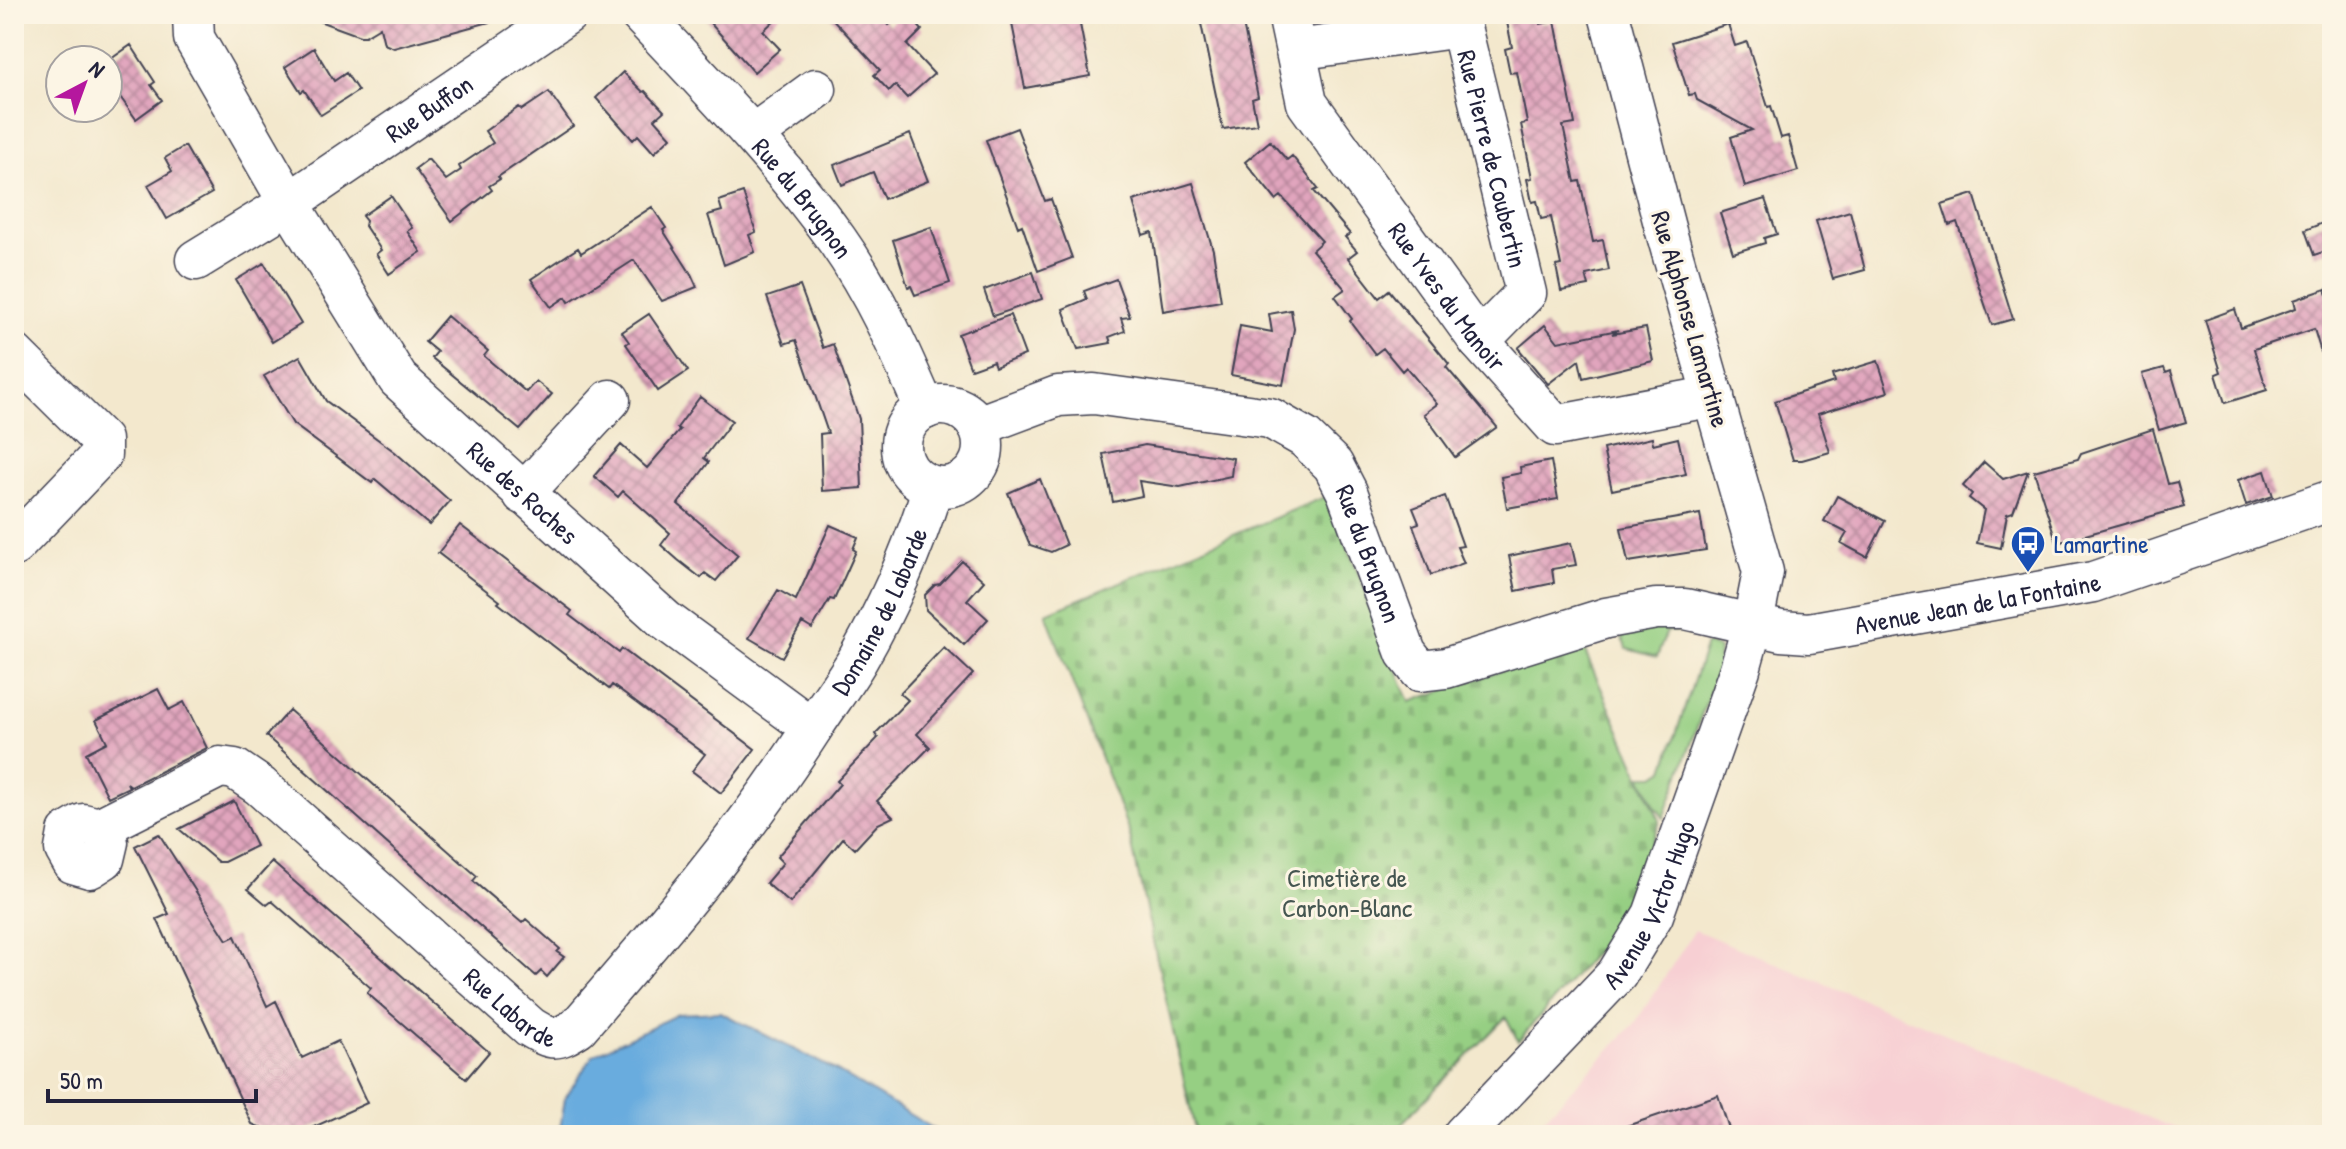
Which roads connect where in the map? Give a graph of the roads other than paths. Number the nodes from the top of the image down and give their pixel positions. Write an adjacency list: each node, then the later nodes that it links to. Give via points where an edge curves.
1 (193, 14): 9 (street, Rue des Roches, via 194,38)
2 (567, 14): 9 (street, Rue Buffon)
3 (640, 14): 8 (street, Rue du Brugnon)
4 (1609, 14): 13 (street, Rue Alphonse Lamartine)
5 (1412, 24): 6 (street, Rue Pierre de Coubertin); 11 (street, Rue Pierre de Coubertin, via 1461,27 1526,293)
6 (1292, 32): 11 (street, Rue Yves du Manoir, via 1307,103)
7 (816, 89): 8 (street)
8 (754, 134): 15 (street, Rue du Brugnon, via 838,242 895,338)
9 (289, 203): 10 (street); 18 (street, Rue des Roches, via 398,379)
10 (196, 260)
11 (1479, 341): 13 (street, Rue Yves du Manoir, via 1555,426)
12 (14, 354): 20 (street, via 101,440 101,455)
13 (1714, 396): 21 (street, Rue Alphonse Lamartine, via 1763,572)
14 (610, 400): 18 (street)
15 (925, 409): 16 (street, via 960,409); 17 (street, via 906,426 901,450 911,473)
16 (978, 426): 17 (street, via 983,452 970,476 946,487); 21 (street, Rue du Brugnon, via 1058,396 1094,394 1270,418 1305,438 1333,465 1406,653 1420,671 1656,609 1685,609)
17 (933, 486): 22 (street, Domaine de Labarde, via 858,659)
18 (523, 494): 22 (street, Rue des Roches, via 665,620)
19 (2332, 500): 21 (street, Avenue Jean de la Fontaine, via 2093,582 1809,633)
20 (14, 546)
21 (1753, 623): 24 (street, Avenue Victor Hugo, via 1653,915 1617,974)
22 (812, 728): 23 (street, Rue Labarde, via 683,906 578,1027 560,1038 530,1027 235,769 226,780)
23 (104, 835)
24 (1463, 1135)

